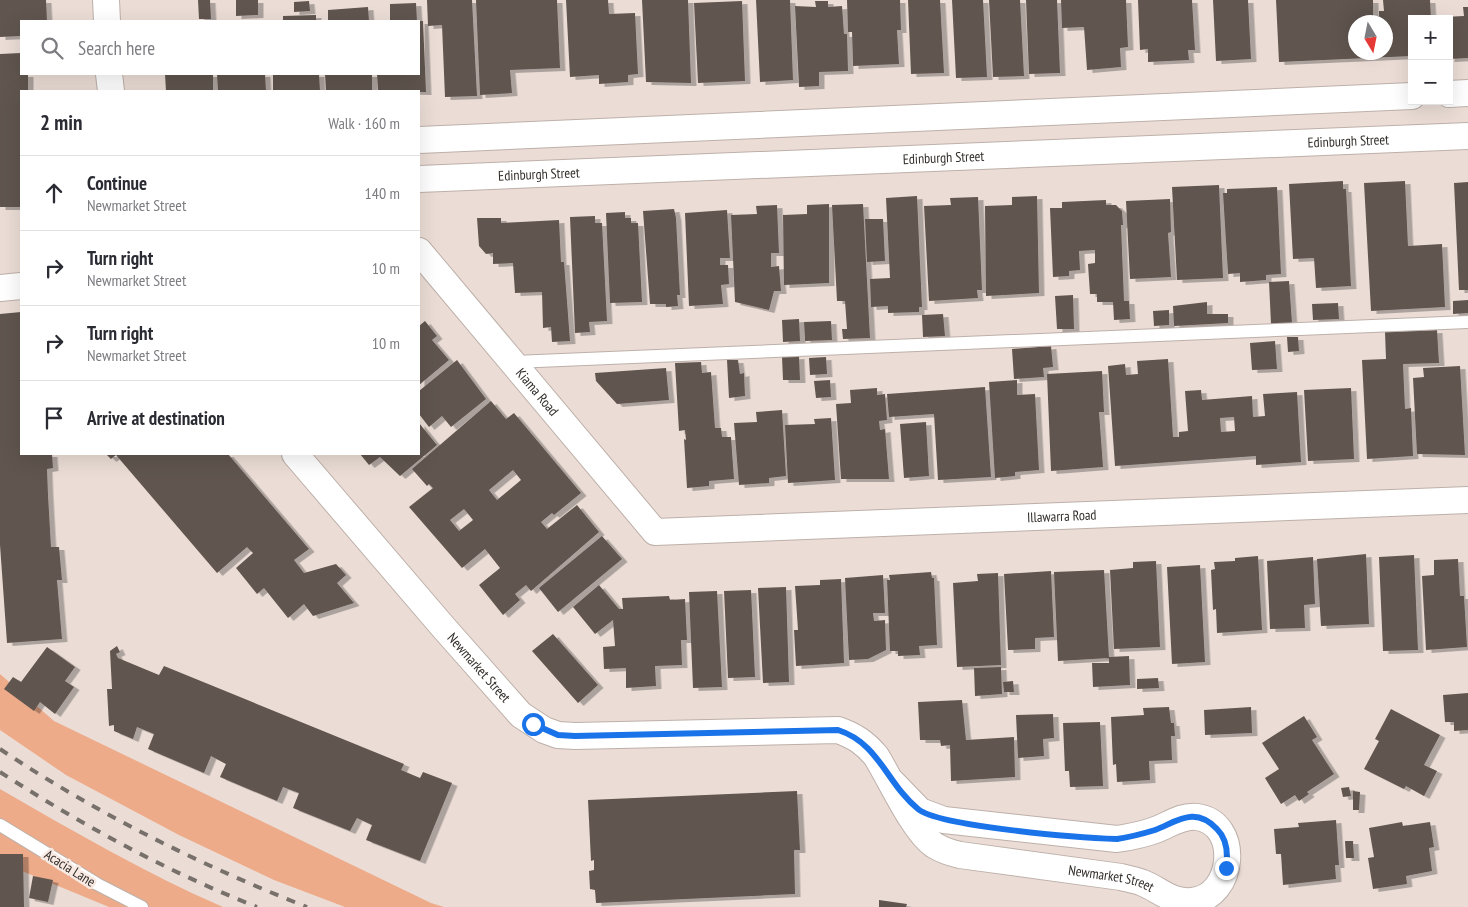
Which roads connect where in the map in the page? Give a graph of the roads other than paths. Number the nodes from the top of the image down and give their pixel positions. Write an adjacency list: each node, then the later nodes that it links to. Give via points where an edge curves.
1 (106, 0): 2 (street)
2 (107, 20)
3 (1453, 94): 4 (street)
4 (1468, 94)
5 (1408, 96): 7 (street)
6 (1468, 136): 8 (street, Edinburgh Street)
7 (420, 140)
8 (420, 179)
9 (420, 252): 13 (street, Kiama Road)
10 (20, 286): 11 (street)
11 (0, 288)
12 (1468, 322): 13 (lane)
13 (512, 362): 16 (street, Kiama Road)
14 (296, 455): 17 (street, Newmarket Street, via 444,628 521,715 533,724 558,735 575,736 838,730 851,734 867,746)
15 (1468, 500): 16 (street, Illawarra Road)
16 (655, 532)
17 (891, 781): 17 (street, Newmarket Street, via 920,811 944,820 970,824 1117,839 1140,835 1189,816 1204,818 1221,832 1228,852 1226,868 1215,891 1200,900 1186,902 1168,898 1142,883 1121,877 960,855 945,851 928,839)
18 (0, 825): 19 (lane, Acacia Lane, via 97,884)
19 (142, 907)

